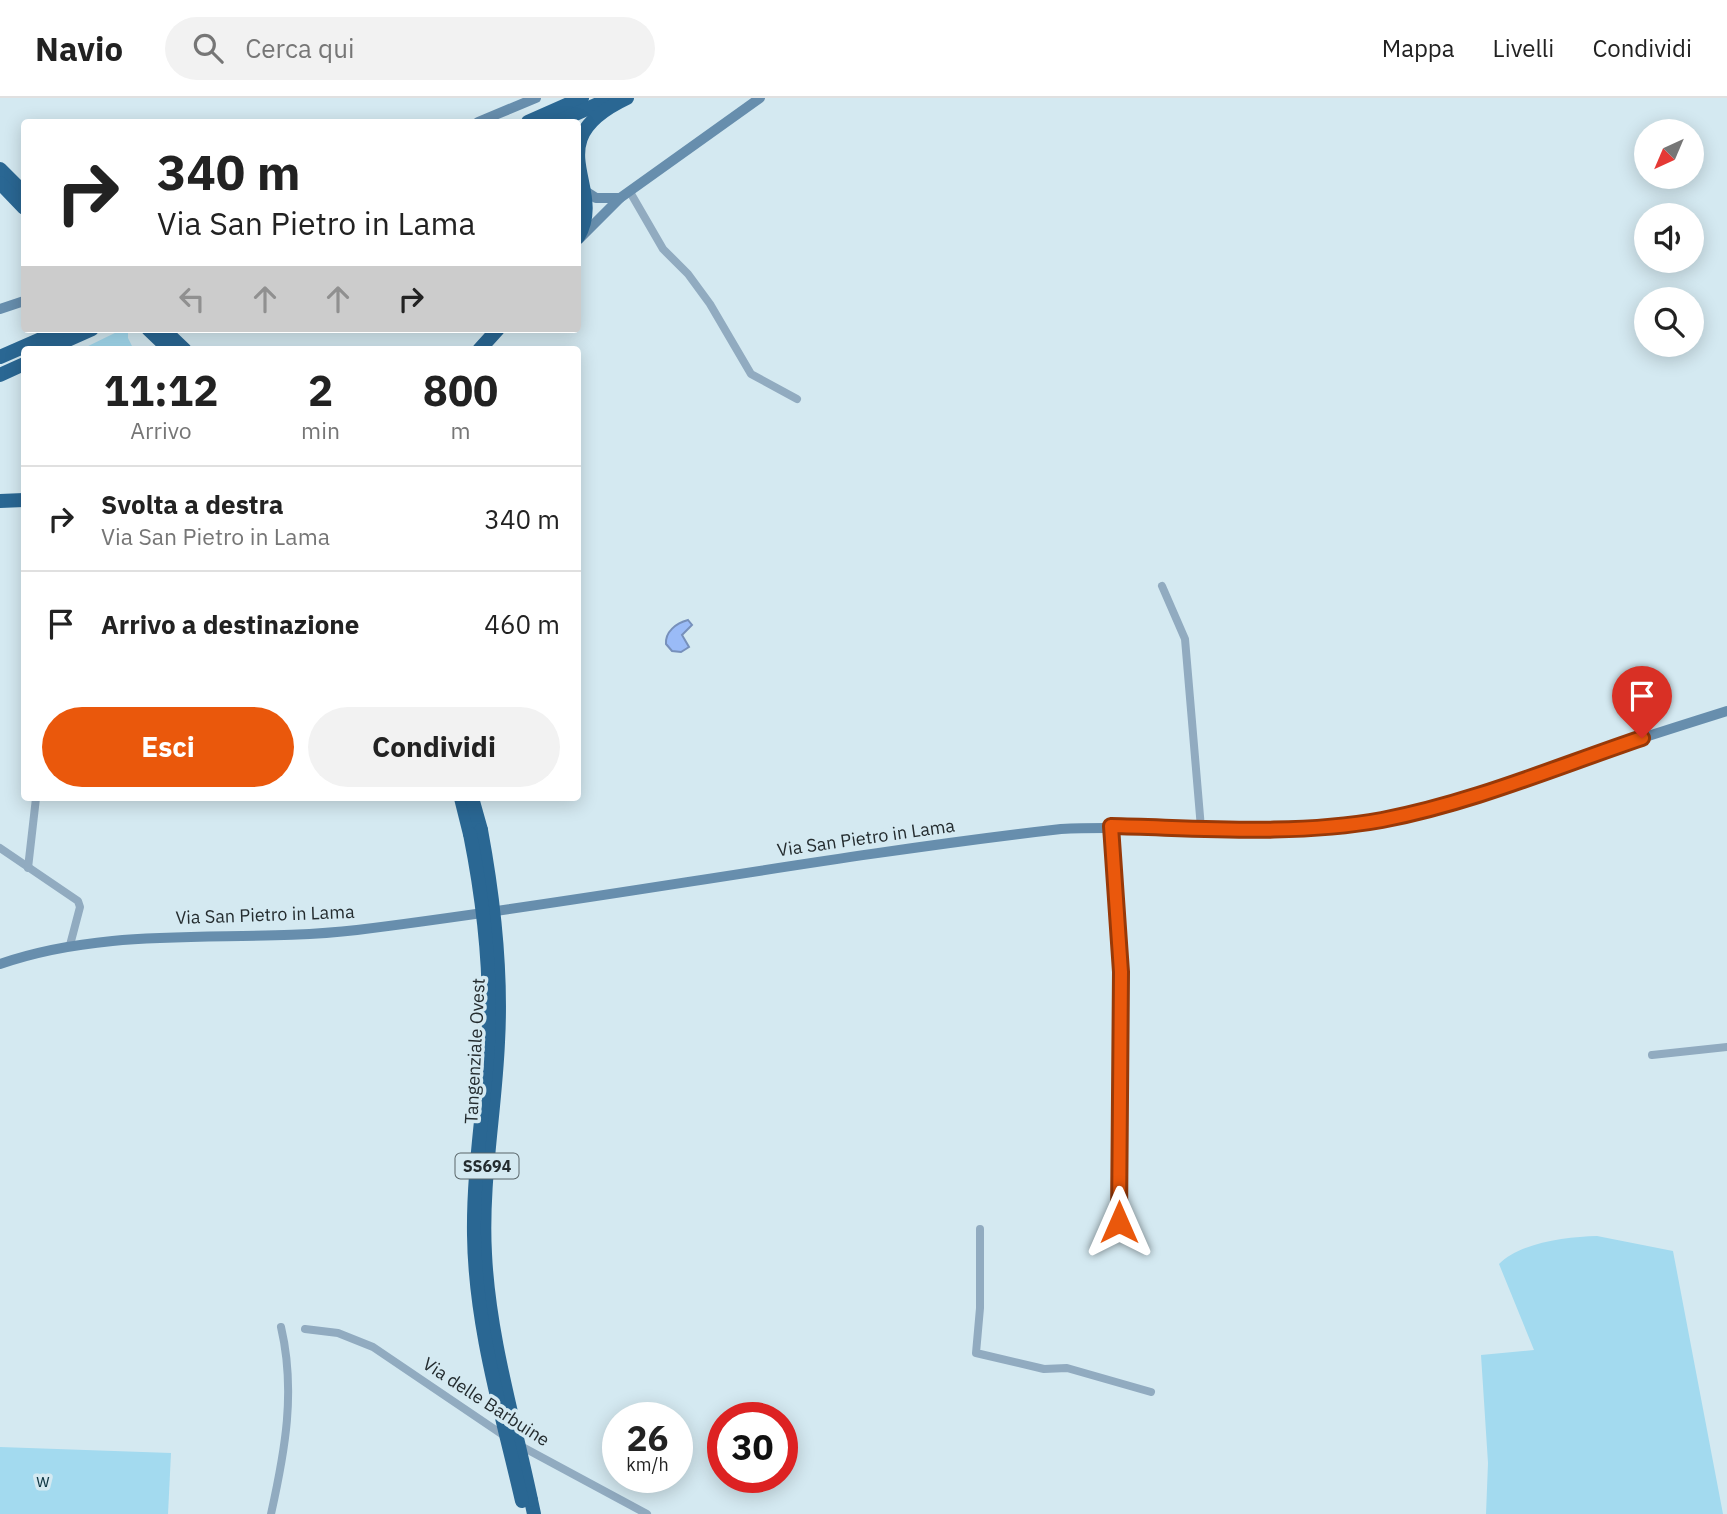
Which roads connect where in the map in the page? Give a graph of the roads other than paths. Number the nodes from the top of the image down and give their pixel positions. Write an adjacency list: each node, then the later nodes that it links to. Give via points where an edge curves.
1 (536, 98): 6 (main road)
2 (582, 98): 7 (highway)
3 (612, 98): 8 (highway)
4 (627, 98): 9 (highway, via 598,114)
5 (760, 98): 16 (main road)
6 (486, 119)
7 (535, 119)
8 (564, 119)
9 (581, 146)
10 (0, 169): 13 (highway)
11 (0, 183): 17 (highway)
12 (581, 187): 16 (main road, via 596,198)
13 (21, 190)
14 (581, 191): 19 (highway, via 585,210)
15 (0, 192): 18 (highway)
16 (625, 195): 20 (main road); 37 (street, via 710,304 751,374)
17 (21, 205)
18 (21, 212)
19 (581, 227)
20 (581, 236)
21 (21, 302): 22 (main road)
22 (0, 309)
23 (55, 333): 27 (highway)
24 (83, 333): 28 (highway)
25 (494, 333): 30 (highway)
26 (161, 338): 29 (highway)
27 (25, 346)
28 (54, 346)
29 (177, 346)
30 (483, 346)
31 (21, 348): 32 (highway)
32 (0, 357)
33 (21, 362): 35 (highway)
34 (21, 363): 36 (highway)
35 (0, 370)
36 (0, 375)
37 (797, 399)
38 (21, 500): 39 (highway)
39 (0, 501)
40 (1162, 586): 46 (street, via 1185,639)
41 (1727, 711): 46 (main road, Via San Pietro in Lama, via 1419,812 1304,829)
42 (36, 801): 49 (street)
43 (462, 801): 47 (highway, Tangenziale Ovest / SS694)
44 (472, 801): 47 (highway, Tangenziale Ovest / SS694)
45 (1111, 826): 46 (main road, Via San Pietro in Lama); 50 (main road, Via San Pietro in Lama, via 1009,835 356,930 116,938); 54 (street, via 1121,972)
46 (1201, 828)
47 (475, 832): 59 (highway, Tangenziale Ovest / SS694, bridge, via 488,996 475,1192 476,1273 489,1358)
48 (0, 848): 49 (street)
49 (28, 868): 50 (street, via 78,901)
50 (70, 944): 51 (main road, Via San Pietro in Lama)
51 (0, 964)
52 (1727, 1047): 53 (street)
53 (1652, 1055)
54 (1119, 1222)
55 (981, 1228): 58 (street, via 975,1353 1044,1369 1067,1368)
56 (281, 1327): 60 (street, via 287,1353 288,1421)
57 (305, 1329): 61 (street, Via delle Barbuine, via 338,1333 373,1347 492,1429)
58 (1151, 1392)
59 (528, 1507)
60 (271, 1514)
61 (647, 1514)

